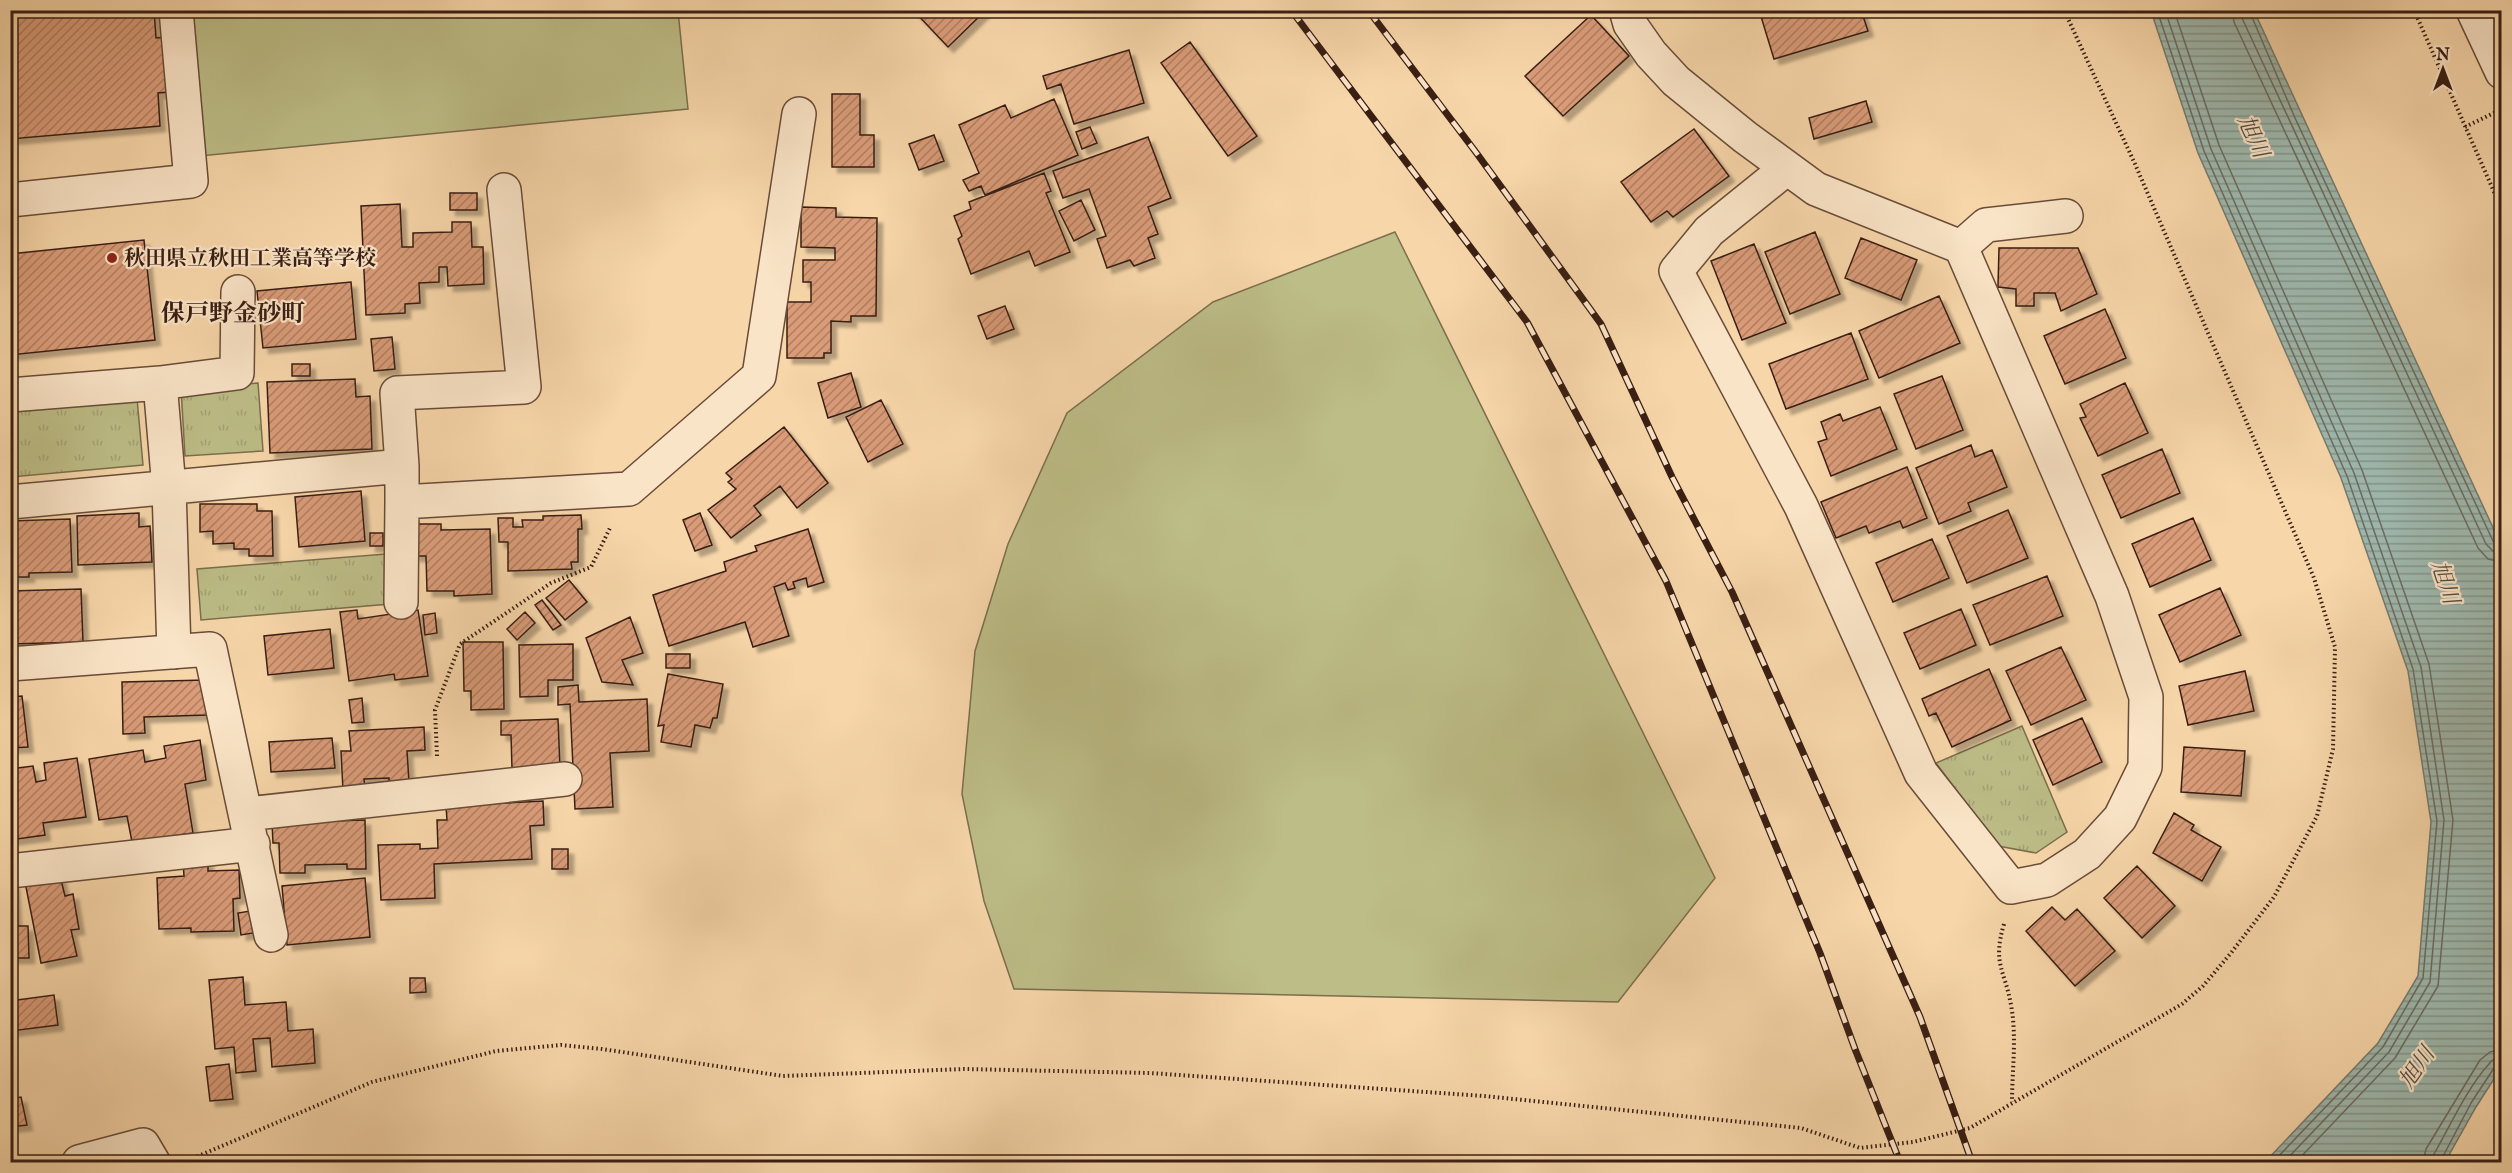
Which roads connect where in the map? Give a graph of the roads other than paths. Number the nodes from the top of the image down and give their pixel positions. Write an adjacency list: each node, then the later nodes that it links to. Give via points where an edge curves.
1 (176, 10): 8 (street, via 191,181)
2 (1626, 10): 6 (street, via 1635,32 1676,81)
3 (2473, 10): 4 (street)
4 (2502, 72)
5 (799, 114): 17 (street, via 759,376 629,489)
6 (1787, 168): 10 (street, via 1816,189); 10 (street, via 1709,231 1676,271 1801,506 1921,773 2011,887 2047,880 2087,854 2120,818 2145,766 2146,697 2112,596)
7 (504, 190): 14 (street, via 524,387 397,393)
8 (10, 200)
9 (2066, 216): 10 (street, via 1986,225)
10 (1961, 247)
11 (238, 292): 12 (street, via 237,374)
12 (160, 383): 13 (street); 15 (street)
13 (10, 395)
14 (402, 466): 15 (street); 17 (street)
15 (169, 488): 16 (street); 19 (street)
16 (10, 502)
17 (402, 502): 18 (street)
18 (401, 602)
19 (174, 652): 20 (street); 22 (street, via 210,649)
20 (10, 664)
21 (565, 779): 22 (street, via 438,793)
22 (250, 829): 23 (street); 24 (street)
23 (10, 871)
24 (271, 935)
25 (79, 1162): 26 (street, via 143,1145)
26 (153, 1162)

